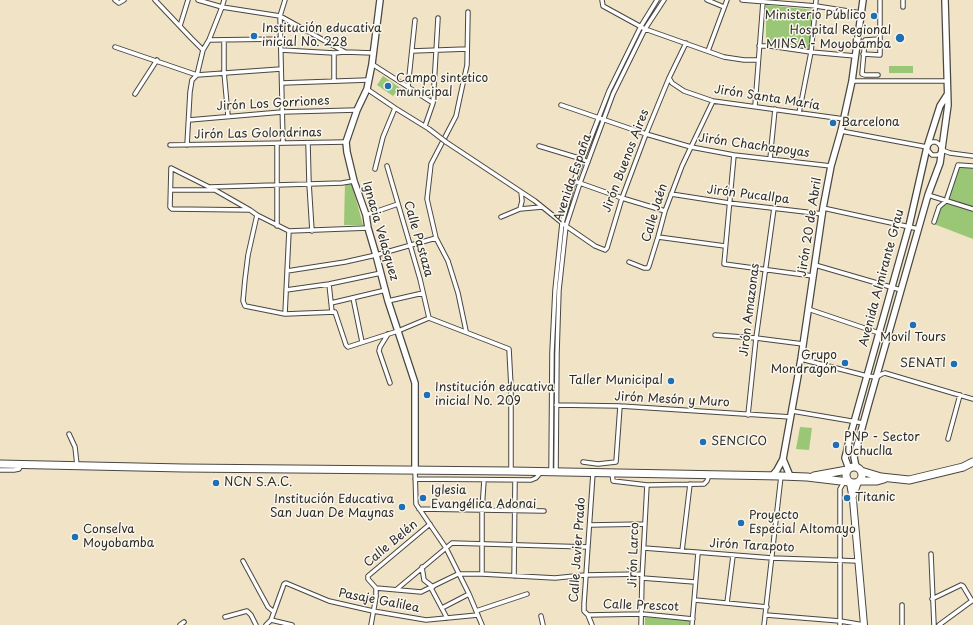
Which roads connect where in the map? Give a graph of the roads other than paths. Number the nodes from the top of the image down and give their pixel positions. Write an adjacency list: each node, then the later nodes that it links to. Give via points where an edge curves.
1 (115, 0): 2 (street, via 119,3)
2 (124, 0)
3 (155, 0): 30 (street)
4 (188, 0): 30 (street)
5 (198, 0): 22 (street)
6 (224, 0): 22 (street)
7 (285, 0): 27 (street)
8 (380, 0): 49 (main road, Ignacia Velasquez)
9 (657, 0): 31 (street, Avenida España)
10 (664, 0): 32 (street, Avenida España)
11 (707, 0): 23 (street)
12 (727, 0): 23 (street)
13 (742, 0): 20 (street)
14 (816, 0): 21 (street)
15 (863, 0): 26 (main road, Jirón 20 de Abril)
16 (880, 0): 34 (street)
17 (903, 0): 24 (street)
18 (945, 0): 63 (main road, Avenida Almirante Grau)
19 (602, 1): 31 (street, via 603,6)
20 (763, 2): 21 (street); 38 (street)
21 (816, 6): 26 (street); 47 (street)
22 (222, 7): 27 (street); 35 (street)
23 (724, 7): 45 (street)
24 (903, 7)
25 (468, 12): 40 (street)
26 (861, 13): 51 (main road, Jirón 20 de Abril)
27 (280, 16): 33 (street); 46 (street)
28 (438, 18): 43 (street)
29 (415, 20): 44 (street)
30 (180, 26): 41 (street)
31 (641, 26): 32 (street); 79 (street, Avenida España)
32 (646, 29): 37 (street); 80 (street, Avenida España, via 613,94)
33 (282, 39): 36 (street); 42 (street)
34 (880, 39): 50 (street, via 865,40); 50 (street, via 880,55)
35 (209, 40): 36 (street); 41 (street)
36 (224, 40): 56 (street)
37 (686, 43): 45 (street); 59 (street, Jirón Buenos Aires)
38 (759, 46): 47 (street); 53 (street)
39 (115, 47): 52 (street)
40 (467, 49): 43 (street); 140 (street, via 467,64 456,116 435,154 430,170 427,199)
41 (203, 50): 57 (street)
42 (281, 50): 48 (street); 55 (street)
43 (437, 50): 44 (street); 70 (street)
44 (412, 51): 65 (street)
45 (708, 51): 53 (street, via 724,57)
46 (345, 52): 48 (street); 49 (street)
47 (812, 52): 51 (street); 77 (street)
48 (334, 53): 61 (street)
49 (373, 53): 54 (main road, Ignacia Velasquez)
50 (863, 54): 58 (street, via 862,74)
51 (855, 56): 62 (main road, Jirón 20 de Abril)
52 (157, 60): 57 (street); 67 (street)
53 (758, 60): 72 (street)
54 (372, 64): 60 (main road, Ignacia Velasquez); 65 (street)
55 (281, 69): 56 (street); 64 (street)
56 (224, 72): 57 (street); 78 (street)
57 (197, 75): 82 (street, via 192,80)
58 (878, 75)
59 (669, 78): 69 (street, Jirón Santa María, via 684,91); 85 (street, Jirón Buenos Aires)
60 (368, 80): 61 (street); 66 (main road, Ignacia Velasquez)
61 (334, 81): 64 (street)
62 (852, 81): 63 (street); 81 (main road, Jirón 20 de Abril)
63 (948, 81): 68 (main road, Avenida Almirante Grau)
64 (282, 83): 76 (street)
65 (408, 87): 70 (street)
66 (367, 89): 73 (street); 75 (main road, Ignacia Velasquez)
67 (135, 94)
68 (947, 94): 93 (main road, Avenida Almirante Grau, via 940,106); 95 (main road, Avenida Almirante Grau)
69 (713, 101): 72 (street, Jirón Santa María); 94 (street, Calle Jaén)
70 (433, 103): 83 (street)
71 (561, 104): 79 (street, Jirón Chachapoyas)
72 (755, 106): 74 (street, Jirón Santa María)
73 (395, 108): 83 (street); 104 (street, via 383,137)
74 (775, 109): 77 (street, Jirón Santa María); 99 (street)
75 (357, 110): 76 (street, Jirón Los Gorriones); 86 (main road, Ignacia Velasquez)
76 (282, 112): 78 (street, Jirón Los Gorriones); 87 (street)
77 (799, 112): 81 (street, Jirón Santa María)
78 (228, 116): 82 (street, Jirón Los Gorriones)
79 (599, 117): 80 (street, Jirón Chachapoyas); 98 (street, Avenida España)
80 (604, 119): 85 (street, Jirón Chachapoyas); 100 (street, Avenida España)
81 (844, 119): 84 (main road, Jirón 20 de Abril)
82 (189, 120): 91 (street)
83 (425, 126): 113 (street, bridge)
84 (841, 131): 93 (street); 102 (main road, Jirón 20 de Abril)
85 (646, 134): 94 (street, Jirón Chachapoyas); 116 (street, Jirón Buenos Aires)
86 (346, 142): 88 (street, Jirón Las Golondrinas); 105 (main road, Ignacia Velasquez)
87 (283, 143): 88 (street, Jirón Las Golondrinas); 89 (street, Jirón Las Golondrinas)
88 (308, 143): 107 (street)
89 (277, 144): 91 (street, Jirón Las Golondrinas); 109 (street)
90 (170, 145): 91 (street, Jirón Las Golondrinas)
91 (187, 145)
92 (539, 146): 98 (street)
93 (927, 147): 95 (street, via 934,142 940,144); 95 (street, via 930,154 935,156); 134 (main road, Avenida Almirante Grau)
94 (692, 148): 96 (street, Jirón Chachapoyas); 114 (street, Calle Jaén)
95 (942, 150): 97 (street); 115 (main road, Avenida Almirante Grau)
96 (734, 155): 99 (street, Jirón Chachapoyas); 118 (street)
97 (973, 156)
98 (582, 159): 100 (street); 106 (street, Avenida España)
99 (770, 159): 102 (street, Jirón Chachapoyas)
100 (588, 162): 108 (street, Avenida España)
101 (387, 166): 119 (street, Calle Pastaza)
102 (831, 166): 126 (main road, Jirón 20 de Abril)
103 (973, 166): 117 (street, via 958,165)
104 (376, 169)
105 (354, 181): 107 (street); 128 (main road, Ignacia Velasquez)
106 (574, 181): 108 (street); 130 (street, Avenida España)
107 (309, 183): 109 (street); 138 (street)
108 (580, 183): 116 (street); 133 (street, Avenida España)
109 (277, 185): 110 (street); 132 (street)
110 (209, 187): 111 (street, via 171,168); 112 (street)
111 (172, 190): 112 (street); 124 (street, via 172,209)
112 (215, 190): 124 (street)
113 (521, 192): 120 (street); 122 (street)
114 (671, 194): 118 (street, Jirón Pucallpa); 125 (street, Calle Jaén)
115 (928, 195): 117 (street); 136 (main road, Avenida Almirante Grau)
116 (622, 198): 125 (street); 133 (street, Jirón Buenos Aires, via 603,251)
117 (946, 201): 123 (street); 131 (street, via 939,207)
118 (729, 203): 121 (street, Jirón Pucallpa); 142 (street)
119 (398, 204): 128 (street); 141 (street, Calle Pastaza)
120 (544, 207): 122 (street); 130 (street)
121 (774, 208): 126 (street, Jirón Pucallpa); 146 (street, Jirón Amazonas)
122 (520, 209): 129 (street)
123 (973, 209)
124 (250, 210): 127 (street)
125 (665, 211): 139 (street, Calle Jaén)
126 (823, 211): 134 (street, Jirón Pucallpa); 145 (main road, Jirón 20 de Abril)
127 (257, 215): 132 (street); 161 (street, via 248,255 243,301 248,307)
128 (366, 215): 135 (main road, Ignacia Velasquez)
129 (501, 217)
130 (562, 222): 133 (street); 178 (street, Avenida España, via 555,290)
131 (934, 222)
132 (277, 226): 137 (street)
133 (566, 226): 179 (street, Avenida España, via 560,290)
134 (909, 226): 136 (street, Jirón Pucallpa); 151 (main road, Avenida Almirante Grau)
135 (368, 228): 138 (street); 143 (main road, Ignacia Velasquez)
136 (919, 229): 154 (main road, Avenida Almirante Grau)
137 (289, 231): 138 (street); 147 (street)
138 (312, 231)
139 (658, 237): 142 (street); 144 (street, Calle Jaén, via 648,268)
140 (436, 238): 141 (street); 164 (street, via 448,261)
141 (410, 245): 143 (street); 155 (street, Calle Pastaza)
142 (725, 246): 146 (street, via 724,264)
143 (376, 255): 147 (street); 148 (main road, Ignacia Velasquez)
144 (629, 262)
145 (815, 265): 149 (main road, Jirón 20 de Abril); 151 (street)
146 (765, 270): 149 (street); 169 (street, Jirón Amazonas)
147 (287, 271): 152 (street)
148 (381, 273): 150 (street); 153 (main road, Ignacia Velasquez)
149 (813, 276): 159 (main road, Jirón 20 de Abril)
150 (329, 284): 152 (street); 158 (street)
151 (891, 288): 154 (street); 166 (main road, Avenida Almirante Grau)
152 (286, 290): 161 (street)
153 (386, 290): 156 (street); 157 (main road, Ignacia Velasquez)
154 (901, 290): 168 (main road, Avenida Almirante Grau)
155 (423, 293): 157 (street); 162 (street, Calle Pastaza)
156 (353, 298): 158 (street); 170 (street)
157 (388, 301): 163 (main road, Ignacia Velasquez)
158 (331, 303): 160 (street)
159 (808, 309): 166 (street); 171 (main road, Jirón 20 de Abril)
160 (332, 312): 161 (street); 170 (street, via 336,313 347,346)
161 (285, 314)
162 (429, 318): 163 (street); 164 (street)
163 (398, 331): 165 (street); 197 (main road, Ignacia Velasquez, via 416,383)
164 (466, 331): 198 (street, via 510,349)
165 (388, 334): 170 (street); 175 (street, via 379,349)
166 (879, 334): 168 (street); 173 (main road, Avenida Almirante Grau)
167 (715, 335): 169 (street)
168 (888, 336): 174 (main road, Avenida Almirante Grau)
169 (756, 338): 171 (street); 182 (street, Jirón Amazonas)
170 (362, 342)
171 (803, 344): 172 (main road, Jirón 20 de Abril)
172 (801, 359): 173 (street); 181 (main road, Jirón 20 de Abril)
173 (867, 376): 174 (street); 184 (main road, Avenida Almirante Grau)
174 (876, 377): 176 (street, via 885,373); 185 (main road, Avenida Almirante Grau)
175 (390, 383)
176 (960, 395): 177 (street); 187 (street)
177 (973, 399)
178 (551, 405): 179 (street, Jirón Mesón y Muro); 200 (street, Avenida España)
179 (557, 405): 180 (street, Jirón Mesón y Muro); 200 (street, Avenida España)
180 (620, 406): 182 (street, Jirón Mesón y Muro); 193 (street, via 617,460 615,463)
181 (792, 411): 183 (main road, Jirón 20 de Abril); 184 (street)
182 (748, 415): 183 (street, Jirón Mesón y Muro)
183 (791, 417): 188 (main road, Jirón 20 de Abril)
184 (855, 420): 185 (street); 195 (main road, Avenida Almirante Grau, via 845,458 846,463)
185 (863, 423): 195 (main road, Avenida Almirante Grau)
186 (69, 434): 194 (street, via 75,447)
187 (948, 439)
188 (783, 459): 204 (main road); 206 (main road)
189 (583, 462): 193 (street)
190 (973, 462): 208 (highway, via 963,467 909,480)
191 (0, 464): 192 (highway)
192 (22, 464): 194 (highway); 196 (street, via 16,470)
193 (598, 464): 201 (street, Calle Javier Prado)
194 (77, 465): 197 (highway)
195 (853, 469): 207 (highway); 208 (highway); 212 (highway, via 845,475); 213 (highway, via 862,478)
196 (0, 470)
197 (415, 470): 198 (highway); 209 (street)
198 (511, 471): 199 (highway)
199 (541, 472): 200 (highway); 211 (street, via 534,480)
200 (553, 472): 201 (highway)
201 (596, 473): 202 (highway); 223 (street, Calle Javier Prado)
202 (612, 473): 203 (highway); 215 (street, via 613,481)
203 (709, 475): 204 (highway); 214 (street, via 704,484)
204 (772, 476): 205 (highway)
205 (781, 476): 206 (highway); 233 (street)
206 (790, 476): 207 (highway)
207 (807, 477): 212 (highway)
208 (888, 478): 213 (highway)
209 (415, 479): 210 (street); 217 (street, via 415,500)
210 (484, 480): 211 (street); 218 (street)
211 (515, 481): 219 (street)
212 (848, 482): 213 (highway); 216 (main road); 235 (street, via 840,490)
213 (859, 482): 216 (main road)
214 (690, 484): 215 (street); 229 (street)
215 (647, 485): 222 (street, Jirón Larco)
216 (853, 500): 236 (main road)
217 (419, 509): 218 (street); 221 (street)
218 (482, 510): 219 (street); 224 (street)
219 (515, 512): 220 (street); 225 (street)
220 (544, 512)
221 (430, 524): 227 (street); 244 (street, Calle Belén, via 370,574 368,580)
222 (645, 524): 223 (street); 228 (street, Jirón Larco)
223 (590, 525): 226 (street, Calle Javier Prado)
224 (482, 543): 225 (street); 227 (street, via 452,543); 239 (street)
225 (514, 544): 226 (street); 241 (street)
226 (588, 547): 240 (street, Calle Javier Prado)
227 (446, 548): 237 (street); 238 (street)
228 (644, 548): 229 (street, Jirón Tarapoto); 242 (street, Jirón Larco)
229 (682, 551): 230 (street, Jirón Tarapoto)
230 (698, 553): 232 (street, Jirón Tarapoto); 243 (street)
231 (931, 554): 249 (street)
232 (733, 556): 233 (street, Jirón Tarapoto); 252 (street)
233 (772, 558): 235 (street, Jirón Tarapoto); 254 (street)
234 (243, 561): 257 (street, via 268,607)
235 (839, 561): 236 (street, Jirón Tarapoto); 268 (street)
236 (858, 561): 280 (main road)
237 (422, 567): 245 (street, via 424,580); 246 (street)
238 (458, 574): 239 (street); 245 (street); 247 (street)
239 (482, 574): 241 (street)
240 (585, 575): 241 (street, via 554,578); 242 (street); 260 (street, Calle Javier Prado, via 584,611)
241 (514, 576)
242 (642, 576): 243 (street); 259 (street, Jirón Larco)
243 (695, 582): 250 (street)
244 (376, 588): 246 (street); 256 (street)
245 (432, 588): 246 (street, via 421,592); 255 (street)
246 (397, 589)
247 (469, 594): 255 (street); 258 (street)
248 (527, 594): 258 (street, Pasaje Galilea)
249 (932, 599): 251 (street, via 960,585); 282 (street)
250 (695, 600): 252 (street); 265 (street)
251 (972, 600): 283 (street)
252 (727, 603): 254 (street)
253 (902, 605): 281 (street)
254 (767, 607): 261 (street)
255 (442, 608): 264 (street)
256 (373, 611): 257 (street, Pasaje Galilea, via 329,601 288,583 284,584); 264 (street, Pasaje Galilea, via 426,620); 273 (street)
257 (274, 612): 266 (street)
258 (477, 613): 264 (street, Pasaje Galilea); 274 (street)
259 (642, 614): 260 (street, Calle Prescot); 265 (street, Calle Prescot); 277 (street, Jirón Larco)
260 (588, 615): 276 (street, Calle Javier Prado)
261 (766, 615): 268 (street); 279 (street)
262 (542, 616): 275 (street)
263 (225, 617): 270 (street, via 247,611)
264 (447, 618)
265 (693, 619): 278 (street)
266 (271, 620): 271 (street); 272 (street)
267 (184, 622): 269 (street)
268 (840, 623): 280 (street)
269 (180, 625)
270 (256, 625)
271 (266, 625)
272 (292, 625)
273 (371, 625)
274 (482, 625)
275 (543, 625)
276 (592, 625)
277 (641, 625)
278 (692, 625)
279 (764, 625)
280 (864, 625)
281 (902, 625)
282 (934, 625)
283 (939, 625)

